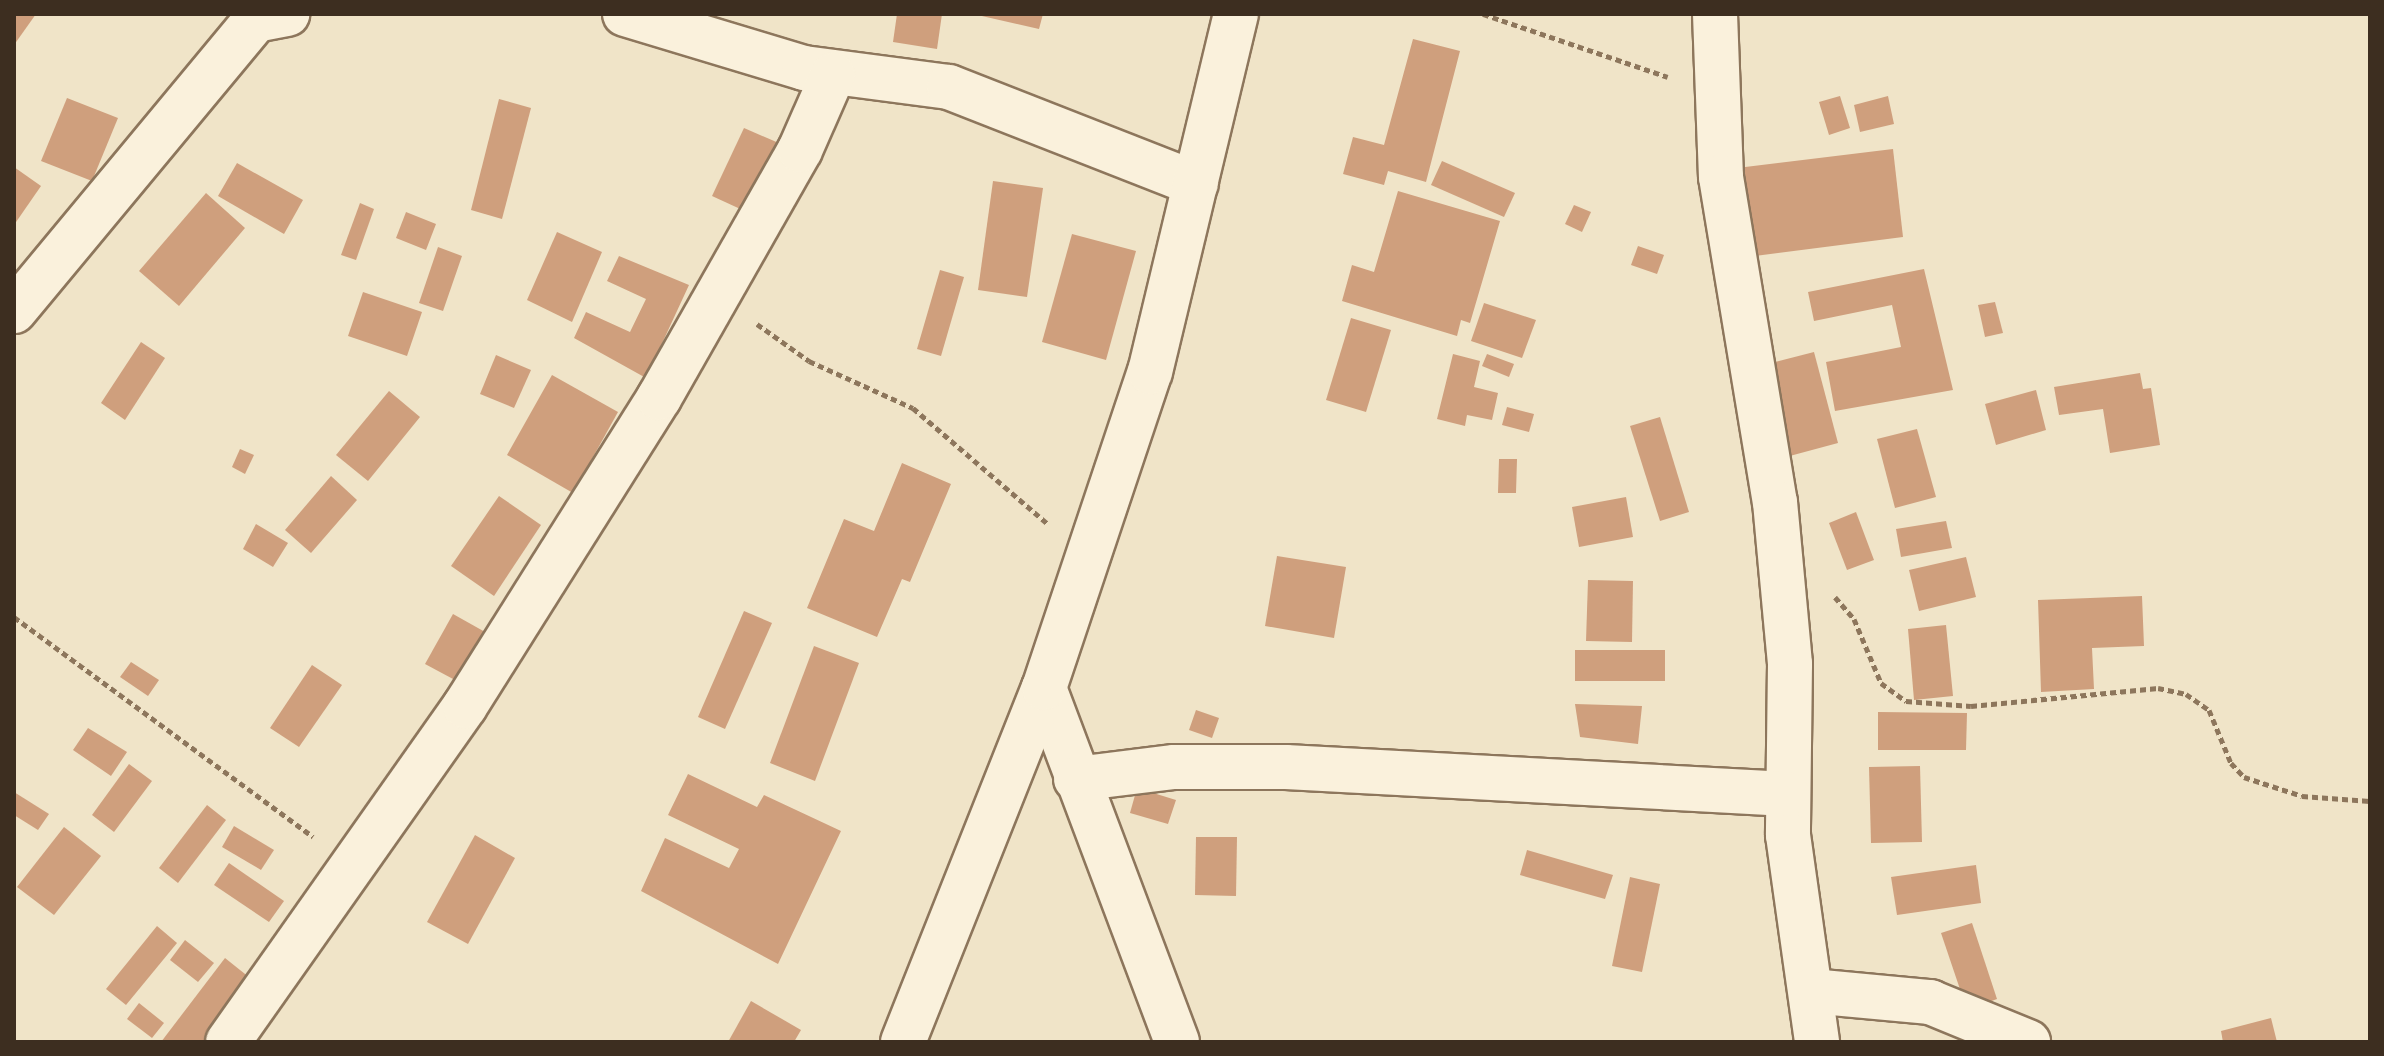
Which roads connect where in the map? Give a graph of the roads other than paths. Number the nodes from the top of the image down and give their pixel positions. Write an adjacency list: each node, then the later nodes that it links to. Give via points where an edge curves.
1 (625, 14): 5 (street)
2 (1236, 14): 6 (street)
3 (1715, 14): 10 (street, via 1712,83 1790,664)
4 (266, 16): 7 (street)
5 (833, 75): 6 (street, via 949,87); 12 (street, via 723,290 465,706)
6 (1196, 184): 8 (street, via 1150,372)
7 (14, 311)
8 (1044, 688): 9 (street); 13 (street)
9 (1076, 779): 10 (street, via 1174,767 1286,767); 14 (street)
10 (1787, 794): 11 (street)
11 (1811, 991): 15 (street); 16 (street, via 1930,1002)
12 (228, 1042)
13 (903, 1042)
14 (1177, 1042)
15 (1817, 1042)
16 (2028, 1042)

